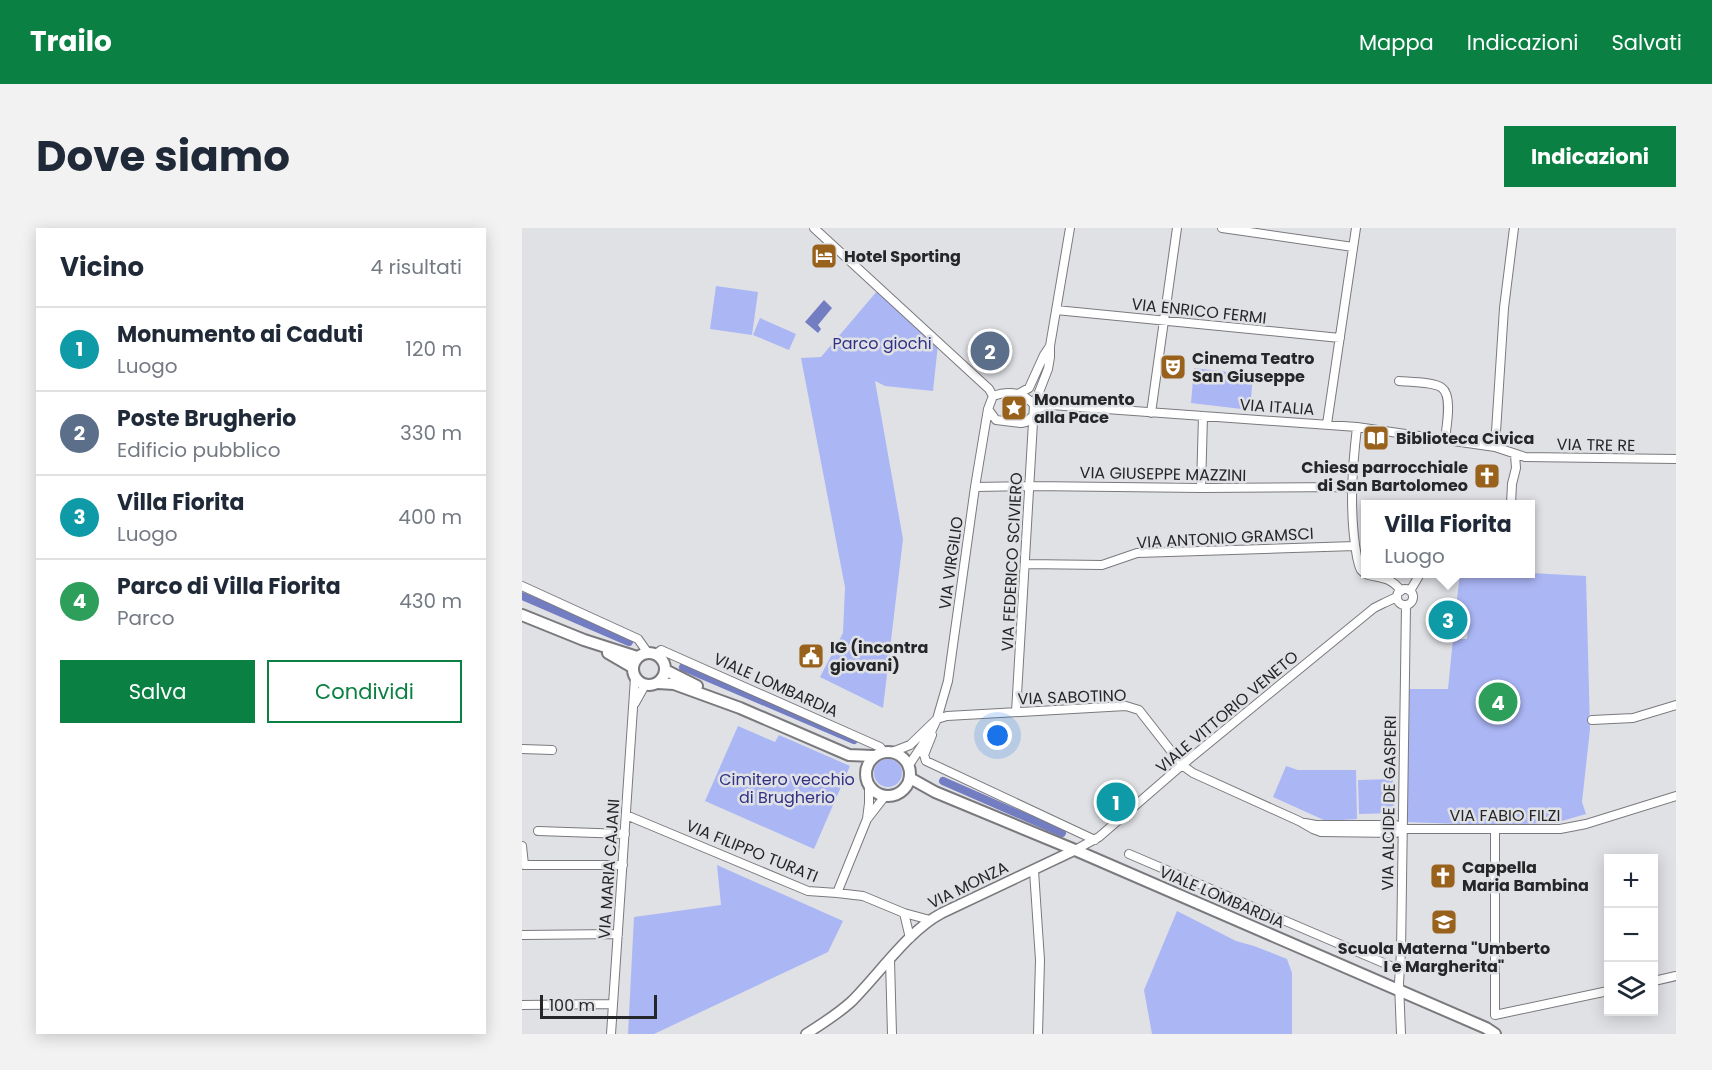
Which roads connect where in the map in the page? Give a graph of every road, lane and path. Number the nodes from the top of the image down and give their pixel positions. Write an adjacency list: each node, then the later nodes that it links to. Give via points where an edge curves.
1 (814, 228): 14 (street)
2 (1070, 228): 8 (street, VIA FEDERICO SCIVIERO)
3 (1177, 228): 9 (street)
4 (1222, 228): 7 (street)
5 (1356, 228): 7 (street)
6 (1514, 228): 22 (street, via 1504,308)
7 (1353, 247): 10 (street)
8 (1056, 310): 9 (street, VIA ENRICO FERMI); 11 (street, VIA FEDERICO SCIVIERO)
9 (1163, 321): 10 (street, VIA ENRICO FERMI); 17 (street)
10 (1340, 338): 19 (street)
11 (1050, 346): 13 (street, via 1029,388); 16 (street, VIA FEDERICO SCIVIERO, via 1048,369)
12 (1399, 381): 21 (street, via 1445,390)
13 (1018, 394): 14 (street); 16 (street, via 1027,397)
14 (993, 396): 15 (street)
15 (988, 409): 16 (street, via 1001,422 1026,422); 26 (street, VIA VIRGILIO)
16 (1034, 410): 17 (street, VIA ITALIA, via 1051,405); 25 (street, VIA FEDERICO SCIVIERO)
17 (1151, 413): 18 (street, VIA ITALIA)
18 (1203, 416): 19 (street, VIA ITALIA); 28 (street)
19 (1327, 424): 20 (street, VIA ITALIA)
20 (1357, 428): 21 (street, VIA ITALIA); 27 (street)
21 (1445, 440): 22 (street, VIA ITALIA)
22 (1495, 447): 23 (street, VIA ITALIA)
23 (1515, 455): 24 (street, VIA TRE RE); 29 (street)
24 (1676, 459)
25 (1030, 486): 26 (street, VIA GIUSEPPE MAZZINI); 28 (street, VIA GIUSEPPE MAZZINI); 31 (street, VIA FEDERICO SCIVIERO)
26 (975, 487): 48 (street, VIA VIRGILIO, via 948,681)
27 (1351, 487): 28 (street, VIA GIUSEPPE MAZZINI); 30 (street)
28 (1201, 488)
29 (1511, 500)
30 (1355, 546): 31 (street, VIA ANTONIO GRAMSCI, via 1137,553 1102,565); 32 (street)
31 (1025, 564): 47 (street, VIA FEDERICO SCIVIERO)
32 (1361, 570)
33 (1385, 578): 37 (street, via 1396,584)
34 (1417, 578): 36 (street)
35 (522, 586): 40 (street, via 638,639)
36 (1410, 591): 37 (street); 38 (street, via 1413,598)
37 (1399, 594): 38 (street, via 1399,602); 56 (street, VIALE VITTORIO VENETO, via 1366,615)
38 (1406, 605): 65 (street, VIA ALCIDE DE GASPERI)
39 (525, 614): 40 (main road, VIALE LOMBARDIA)
40 (642, 662): 41 (main road, via 663,661); 43 (main road); 45 (street, VIA MARIA CAJANI); 52 (street, VIALE LOMBARDIA, via 662,650)
41 (665, 670): 42 (main road); 46 (main road, VIALE LOMBARDIA)
42 (658, 683): 43 (main road, VIALE LOMBARDIA); 46 (main road, VIALE LOMBARDIA, via 674,684)
43 (645, 685): 45 (street, VIA MARIA CAJANI)
44 (1676, 705): 49 (street, via 1633,718)
45 (633, 707): 63 (street, VIA MARIA CAJANI)
46 (740, 708): 53 (main road, VIALE LOMBARDIA)
47 (1016, 712): 48 (street, VIA SABOTINO); 56 (street, VIA SABOTINO, via 1126,706 1139,710)
48 (937, 719): 52 (street, VIA VIRGILIO, via 910,745); 55 (street, VIA VIRGILIO); 69 (street, via 924,755 926,761)
49 (1592, 720)
50 (522, 749): 51 (street)
51 (552, 750)
52 (888, 752): 54 (main road); 55 (main road)
53 (849, 755): 54 (main road, VIALE LOMBARDIA); 58 (main road, VIALE LOMBARDIA)
54 (873, 756): 58 (main road)
55 (909, 765): 57 (main road)
56 (1182, 765): 65 (street, VIA FABIO FILZI, via 1317,831); 69 (street, VIALE VITTORIO VENETO)
57 (910, 778): 59 (main road); 60 (main road, VIALE LOMBARDIA)
58 (867, 780): 61 (main road, via 876,793); 64 (street)
59 (901, 792): 60 (main road, VIALE LOMBARDIA); 61 (main road)
60 (934, 792): 71 (main road, VIALE LOMBARDIA)
61 (885, 796): 64 (street)
62 (1676, 796): 66 (street, VIA FABIO FILZI, via 1566,829)
63 (626, 815): 68 (street, VIA MARIA CAJANI); 75 (street, VIA FILIPPO TURATI, via 808,891)
64 (867, 819): 75 (street)
65 (1402, 829): 66 (street, VIA FABIO FILZI); 82 (street, VIA ALCIDE DE GASPERI)
66 (1495, 830): 86 (street, via 1496,1015)
67 (538, 831): 68 (street)
68 (625, 834): 73 (street, VIA MARIA CAJANI)
69 (1095, 840): 71 (street, VIALE VITTORIO VENETO)
70 (522, 846): 73 (street, via 524,865)
71 (1075, 850): 74 (street, VIA MONZA); 85 (main road, VIALE LOMBARDIA)
72 (1129, 854): 82 (street, VIALE LOMBARDIA)
73 (623, 865): 78 (street, VIA MARIA CAJANI)
74 (1034, 871): 77 (street, VIA MONZA); 92 (street, via 1040,948)
75 (837, 893): 76 (street, VIA FILIPPO TURATI, via 863,896)
76 (904, 913): 77 (street, VIA FILIPPO TURATI); 80 (street)
77 (930, 920): 80 (street, VIA MONZA)
78 (618, 934): 79 (street); 88 (street, VIA MARIA CAJANI)
79 (522, 935)
80 (910, 938): 81 (street, VIA MONZA)
81 (890, 960): 90 (street, VIA MONZA, via 844,1008); 91 (street)
82 (1400, 970): 85 (street, VIA ALCIDE DE GASPERI)
83 (1676, 976): 84 (street)
84 (1658, 980)
85 (1399, 990): 93 (street, VIA ALCIDE DE GASPERI); 94 (main road, VIALE LOMBARDIA)
86 (1604, 992)
87 (522, 1005): 88 (street)
88 (613, 1005): 89 (street, VIA MARIA CAJANI)
89 (611, 1034)
90 (806, 1034)
91 (892, 1034)
92 (1038, 1034)
93 (1401, 1034)
94 (1495, 1034)

